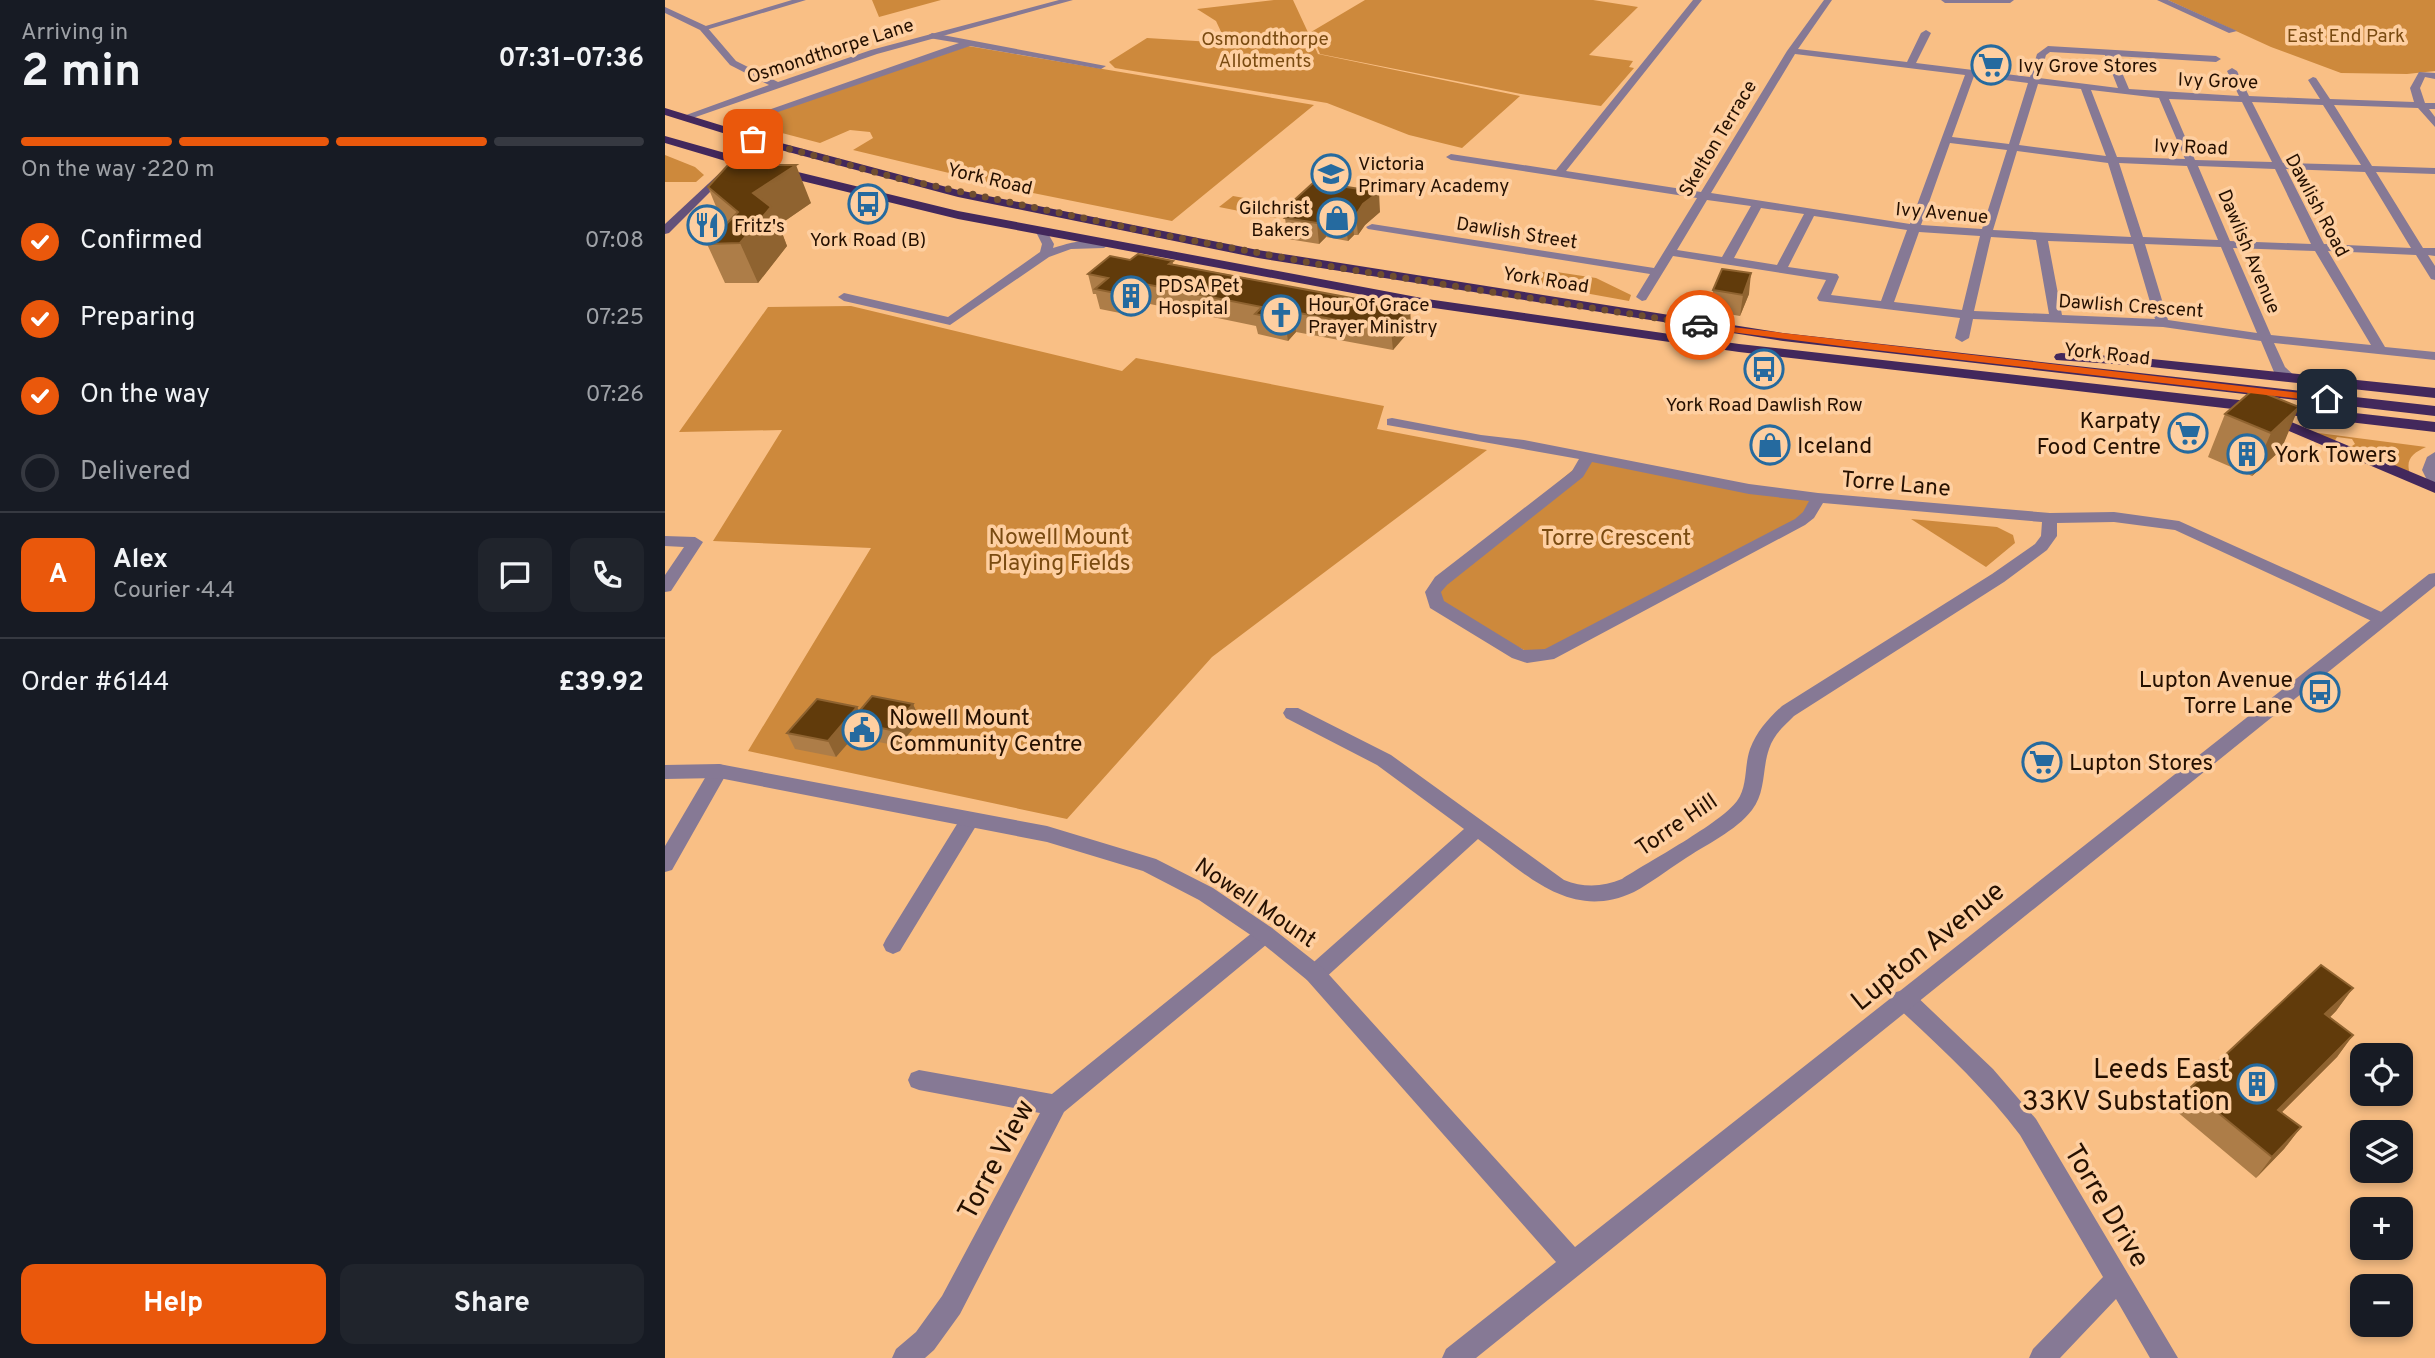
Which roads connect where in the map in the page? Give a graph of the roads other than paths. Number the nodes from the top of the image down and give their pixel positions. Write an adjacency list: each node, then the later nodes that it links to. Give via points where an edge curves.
1 (802, 0): 11 (street)
2 (1069, 0): 14 (street, Osmondthorpe Lane)
3 (1698, 0): 50 (street)
4 (1828, 0): 16 (street, Skelton Terrace)
5 (1945, 0): 6 (street)
6 (2010, 0)
7 (2161, 0): 8 (street)
8 (2179, 8): 10 (street); 12 (street)
9 (665, 10): 11 (street)
10 (2169, 10)
11 (703, 28): 26 (street, via 733,63)
12 (2232, 31)
13 (1926, 33): 20 (street)
14 (932, 36): 15 (street); 26 (street, Osmondthorpe Lane)
15 (969, 43): 19 (street); 38 (street)
16 (1792, 51): 20 (street, Ivy Grove); 52 (street, Skelton Terrace)
17 (2109, 53): 18 (street); 25 (street, via 2048,49 2042,54); 28 (street)
18 (2216, 59)
19 (1101, 66)
20 (1910, 66): 22 (street, Ivy Grove)
21 (2232, 71): 30 (street, Dawlish Road)
22 (1970, 73): 25 (street, Ivy Grove); 39 (street)
23 (2435, 76): 32 (street, via 2422,74 2415,88)
24 (2313, 80): 31 (street)
25 (2035, 81): 27 (street, Ivy Grove); 41 (street)
26 (776, 85): 35 (street, Osmondthorpe Lane)
27 (2085, 87): 28 (street, Ivy Grove); 44 (street)
28 (2125, 92): 29 (street, Ivy Grove)
29 (2163, 96): 30 (street, Ivy Grove); 45 (street, Dawlish Avenue)
30 (2247, 99): 31 (street, Ivy Grove); 46 (street, Dawlish Road)
31 (2326, 102): 32 (street, Ivy Grove); 48 (street)
32 (2420, 104): 33 (street, Ivy Grove); 36 (street)
33 (2435, 106)
34 (665, 111): 35 (highway, York Road)
35 (683, 118): 37 (highway); 38 (highway, York Road)
36 (2435, 124)
37 (665, 130): 40 (highway)
38 (726, 131): 43 (highway, via 741,149); 81 (highway, York Road, via 910,181 1153,233 1328,266)
39 (1946, 139): 41 (street, Ivy Road); 56 (street)
40 (670, 141): 43 (highway, York Road)
41 (2015, 149): 44 (street, Ivy Road); 59 (street)
42 (1451, 157): 50 (street, Ivy Avenue)
43 (736, 160): 47 (highway, York Road); 51 (main road)
44 (2113, 160): 45 (street, Ivy Road); 61 (street)
45 (2193, 164): 46 (street, Ivy Road); 63 (street, Dawlish Avenue)
46 (2277, 167): 48 (street, Ivy Road); 64 (street, Dawlish Road)
47 (769, 169): 51 (highway); 58 (highway, York Road)
48 (2367, 169): 49 (street, Ivy Road); 65 (street)
49 (2435, 171)
50 (1558, 174): 52 (street, Ivy Avenue)
51 (715, 180): 57 (main road)
52 (1705, 196): 53 (street, Ivy Avenue); 67 (street, Skelton Terrace)
53 (1757, 205): 54 (street, Ivy Avenue); 69 (street)
54 (1810, 213): 56 (street, Ivy Avenue); 70 (street)
55 (1372, 227): 71 (street, Dawlish Street)
56 (1914, 228): 59 (street, Ivy Avenue); 75 (street)
57 (665, 231)
58 (1042, 232): 62 (highway, York Road); 68 (street, via 1048,244)
59 (1986, 234): 60 (street, Ivy Avenue); 76 (street)
60 (2041, 237): 61 (street, Ivy Avenue); 77 (street)
61 (2137, 240): 63 (street, Ivy Avenue); 78 (street)
62 (1104, 244): 68 (street, via 1070,246); 86 (highway, York Road, via 1584,327)
63 (2225, 244): 64 (street, Ivy Avenue); 80 (street, Dawlish Avenue)
64 (2319, 247): 65 (street, Ivy Avenue); 82 (street, Dawlish Road)
65 (2420, 251): 66 (street, Ivy Avenue); 72 (street)
66 (2435, 252)
67 (1669, 253): 69 (street); 71 (street, Skelton Terrace)
68 (1045, 254): 73 (street, via 950,321)
69 (1725, 261): 70 (street)
70 (1781, 270): 75 (street, Dawlish Crescent, via 1833,277 1823,298)
71 (1657, 272): 74 (street, Skelton Terrace)
72 (2435, 276)
73 (845, 297)
74 (1642, 297)
75 (1886, 306): 76 (street, Dawlish Crescent)
76 (1968, 315): 77 (street, Dawlish Crescent); 79 (street)
77 (2056, 319): 78 (street, Dawlish Crescent)
78 (2163, 323): 80 (street, Dawlish Crescent)
79 (1962, 338)
80 (2266, 338): 82 (street, Dawlish Crescent); 84 (street, Dawlish Avenue, via 2279,369)
81 (1840, 344): 84 (highway, via 2142,362); 87 (highway, York Road)
82 (2381, 351): 83 (street, Dawlish Crescent)
83 (2435, 356)
84 (2290, 378): 85 (highway)
85 (2435, 393)
86 (2233, 403): 89 (highway, York Road); 93 (highway)
87 (2435, 411)
88 (1392, 422): 91 (street, Torre Lane)
89 (2435, 427)
90 (2435, 456): 92 (street, via 2428,471)
91 (1587, 458): 94 (street, Torre Lane); 94 (street, via 1578,474 1441,581 1433,592 1436,604 1518,654 1548,655 1800,522 1809,516)
92 (2435, 483)
93 (2435, 488)
94 (1818, 498): 95 (street, Torre Lane)
95 (2050, 518): 99 (street, Torre Lane, via 2114,517 2179,526); 104 (street, Torre Hill, via 2049,536 2041,547 1788,711 1769,729 1759,750 1753,788 1745,805 1629,885 1613,893 1575,893 1557,886)
96 (665, 541): 98 (street, via 695,542)
97 (2435, 578): 99 (street, Lupton Avenue)
98 (665, 587)
99 (2382, 619): 109 (street, Lupton Avenue)
100 (1292, 713): 104 (street, Torre Hill, via 1384,760)
101 (719, 771): 102 (street, Nowell Mount); 103 (street, Nowell Mount); 105 (street)
102 (665, 772)
103 (969, 821): 106 (street, Nowell Mount, via 1047,834 1149,865 1206,894); 107 (street)
104 (1479, 827): 108 (street)
105 (665, 864)
106 (1265, 934): 108 (street, Nowell Mount); 111 (street, Torre View)
107 (893, 945)
108 (1315, 974): 112 (street, Nowell Mount)
109 (1904, 999): 112 (street, Lupton Avenue); 113 (street, Torre Drive, via 2006,1097)
110 (919, 1080): 111 (street)
111 (1056, 1105): 114 (street, Torre View, via 951,1305 925,1341)
112 (1574, 1264): 115 (street, Lupton Avenue)
113 (2117, 1279): 116 (street); 117 (street, Torre Drive)
114 (905, 1358)
115 (1455, 1358)
116 (2042, 1358)
117 (2165, 1358)

